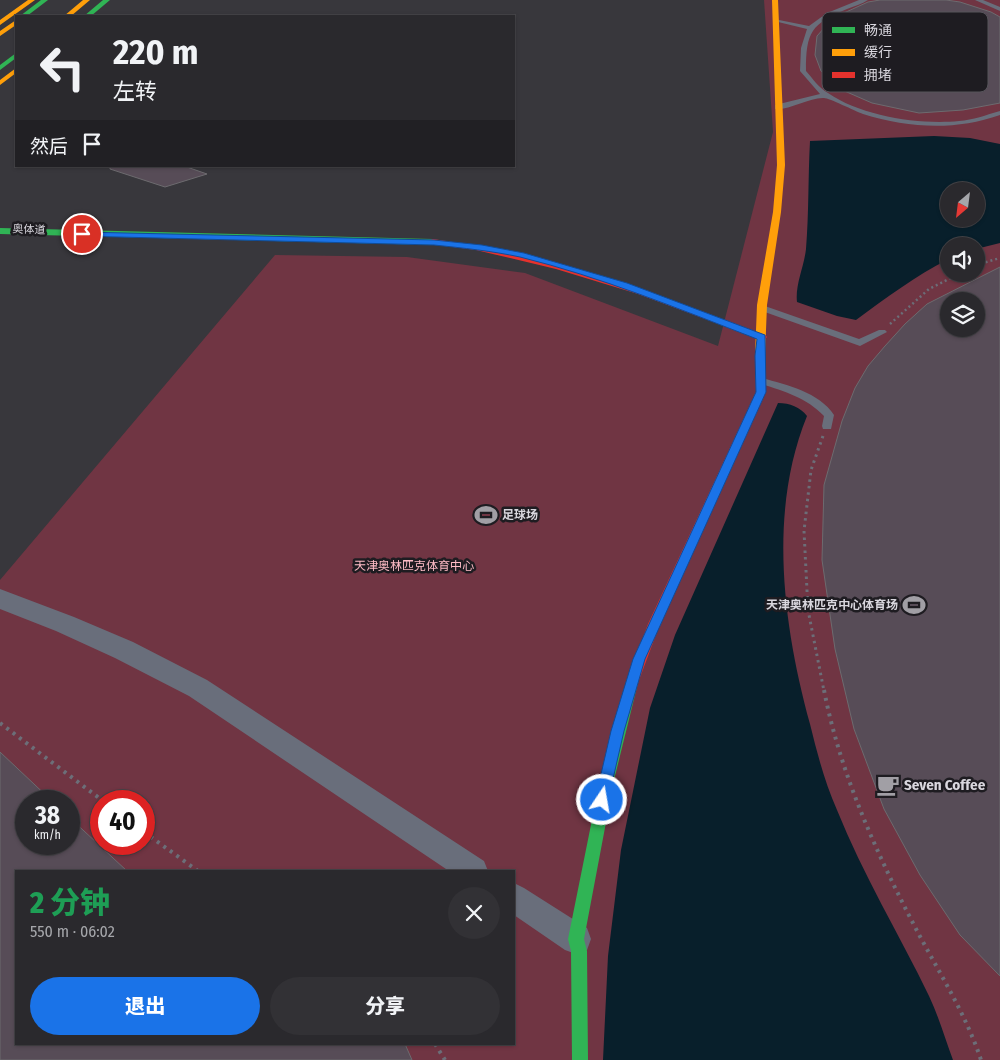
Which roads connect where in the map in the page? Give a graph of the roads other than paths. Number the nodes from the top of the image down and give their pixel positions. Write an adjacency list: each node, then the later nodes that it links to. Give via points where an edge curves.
1 (32, 0): 16 (main road)
2 (86, 0): 12 (main road)
3 (107, 0): 13 (main road)
4 (775, 0): 15 (main road)
5 (865, 0): 9 (lane)
6 (978, 0): 8 (lane)
7 (51, 3): 10 (main road); 11 (main road)
8 (999, 3)
9 (834, 12)
10 (26, 15)
11 (42, 15)
12 (68, 15)
13 (88, 15)
14 (822, 19): 18 (lane)
15 (776, 20): 18 (lane); 28 (main road)
16 (0, 23)
17 (15, 23): 20 (main road)
18 (811, 28): 25 (lane, via 804,48 803,71)
19 (15, 35): 20 (main road)
20 (3, 39)
21 (15, 56): 22 (main road)
22 (0, 68)
23 (15, 71): 24 (main road)
24 (0, 82)
25 (822, 91)
26 (823, 92): 27 (lane)
27 (826, 95): 28 (lane); 29 (lane, via 883,117 934,125 989,118)
28 (778, 107): 32 (main road, via 780,194)
29 (1000, 113)
30 (0, 231): 35 (main road, via 434,242 482,247 624,285)
31 (0, 239): 33 (main road, 奥体道, via 78,244 464,253 522,263 563,275)
32 (762, 308): 34 (lane, via 860,343); 35 (main road)
33 (697, 325)
34 (882, 332)
35 (758, 344): 36 (main road)
36 (762, 381): 37 (lane, via 808,397 821,405 829,416); 41 (main road, via 761,392 739,443 639,659 610,766)
37 (827, 426)
38 (0, 599): 39 (street, via 124,650 198,688)
39 (472, 870)
40 (515, 899): 41 (street)
41 (576, 939): 42 (main road, via 580,951)
42 (580, 1060)

